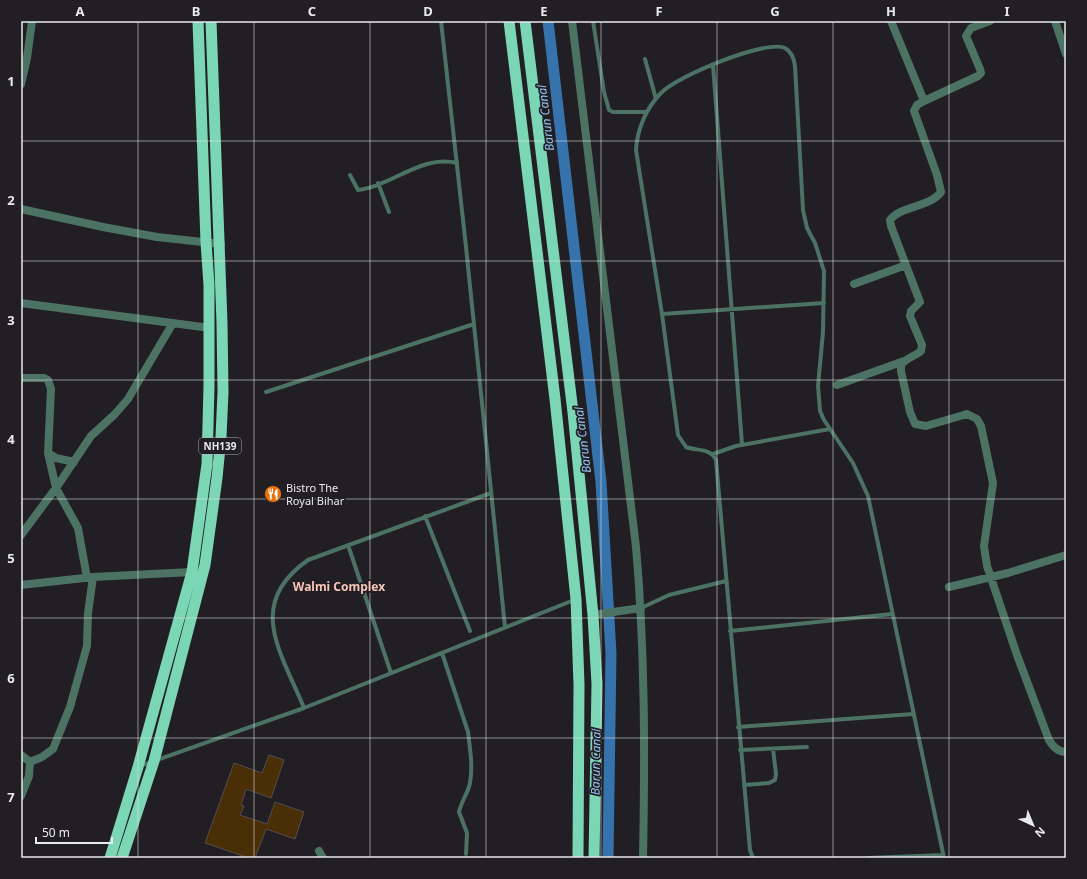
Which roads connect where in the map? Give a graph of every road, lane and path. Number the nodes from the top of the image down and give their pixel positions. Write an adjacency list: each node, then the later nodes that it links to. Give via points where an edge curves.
1 (32, 21): 14 (street)
2 (198, 21): 27 (highway, NH139)
3 (211, 21): 28 (highway, NH139)
4 (441, 21): 22 (lane)
5 (509, 21): 59 (highway, via 555,399)
6 (525, 21): 61 (highway)
7 (572, 21): 60 (street, via 620,412)
8 (593, 21): 21 (lane, via 609,110)
9 (891, 21): 20 (street)
10 (990, 21): 12 (street)
11 (1054, 21): 15 (street)
12 (977, 23): 20 (street, via 966,36 981,73 974,79)
13 (21, 33): 14 (street)
14 (30, 36): 18 (street)
15 (1066, 54)
16 (645, 59): 19 (lane)
17 (713, 65): 19 (lane, via 682,78 662,91); 32 (lane, via 748,52 777,46 784,48 793,56 797,77 803,210 807,228 823,264); 33 (lane)
18 (21, 84)
19 (656, 99): 21 (lane)
20 (924, 101): 29 (street, via 917,105 914,111 937,176 940,192 932,200 890,220)
21 (647, 112): 34 (lane, via 639,129 636,150)
22 (457, 163): 24 (lane, via 448,160 427,164); 36 (lane)
23 (350, 175): 24 (lane, via 358,190)
24 (378, 184): 26 (lane)
25 (21, 208): 27 (street, via 103,227)
26 (389, 212)
27 (206, 242): 28 (street); 37 (highway, NH139)
28 (221, 244): 76 (highway, NH139, via 223,392 221,438 211,529 205,565)
29 (906, 265): 30 (street); 38 (street, via 920,302 911,311 910,316 922,351)
30 (854, 284)
31 (21, 303): 35 (street)
32 (824, 303): 33 (lane); 42 (lane, via 818,386 820,411)
33 (731, 309): 34 (lane); 43 (lane)
34 (662, 314): 45 (lane, via 678,435 686,447)
35 (173, 323): 37 (street); 46 (street, via 128,399 116,414 91,436)
36 (474, 324): 41 (lane); 48 (lane)
37 (210, 328): 53 (highway, NH139, via 206,464)
38 (904, 361): 40 (street); 55 (street, via 901,364 903,381 915,424 926,426 967,414 977,419 980,426 994,483 984,546)
39 (21, 378): 44 (street, via 44,378 51,384)
40 (837, 385)
41 (266, 392)
42 (830, 429): 43 (lane); 62 (lane, via 853,462 865,485)
43 (742, 444): 45 (lane)
44 (48, 452): 46 (street, via 56,458); 47 (street)
45 (713, 454): 56 (lane)
46 (74, 462): 47 (street)
47 (56, 488): 50 (street); 54 (street, via 78,528)
48 (491, 493): 49 (lane); 63 (lane)
49 (425, 516): 51 (lane); 64 (lane)
50 (21, 535)
51 (348, 545): 67 (lane); 68 (lane, via 308,560 293,571 279,589 274,604 272,621 276,638)
52 (1066, 555): 55 (street)
53 (192, 572): 54 (street); 78 (highway, NH139)
54 (90, 577): 57 (street); 77 (street, via 88,646 76,690 53,749)
55 (990, 577): 58 (street); 74 (street, via 1049,740 1060,752)
56 (726, 580): 60 (lane, via 673,594); 65 (lane)
57 (21, 585)
58 (949, 586)
59 (576, 599): 63 (lane); 85 (highway, via 579,693)
60 (641, 608): 61 (street); 87 (street, via 644,691)
61 (598, 614): 86 (highway)
62 (892, 614): 65 (lane); 69 (lane)
63 (505, 627): 66 (lane)
64 (470, 631)
65 (730, 631): 70 (lane)
66 (442, 653): 67 (lane); 81 (lane, via 470,745 470,783 459,812 468,833)
67 (391, 673): 68 (lane)
68 (304, 708): 76 (lane)
69 (913, 714): 70 (lane); 82 (lane)
70 (738, 728): 73 (lane)
71 (807, 748): 72 (lane)
72 (773, 749): 73 (lane); 79 (lane, via 775,779 769,783)
73 (740, 750): 79 (lane)
74 (1066, 752)
75 (21, 755): 77 (street)
76 (154, 761): 78 (lane); 84 (highway, NH139)
77 (30, 762): 80 (street, via 29,776)
78 (138, 767): 83 (highway, NH139)
79 (744, 785): 88 (lane)
80 (21, 796)
81 (466, 854)
82 (943, 856): 89 (lane)
83 (110, 858)
84 (122, 858)
85 (578, 858)
86 (594, 858)
87 (643, 858)
88 (753, 858)
89 (868, 858)

